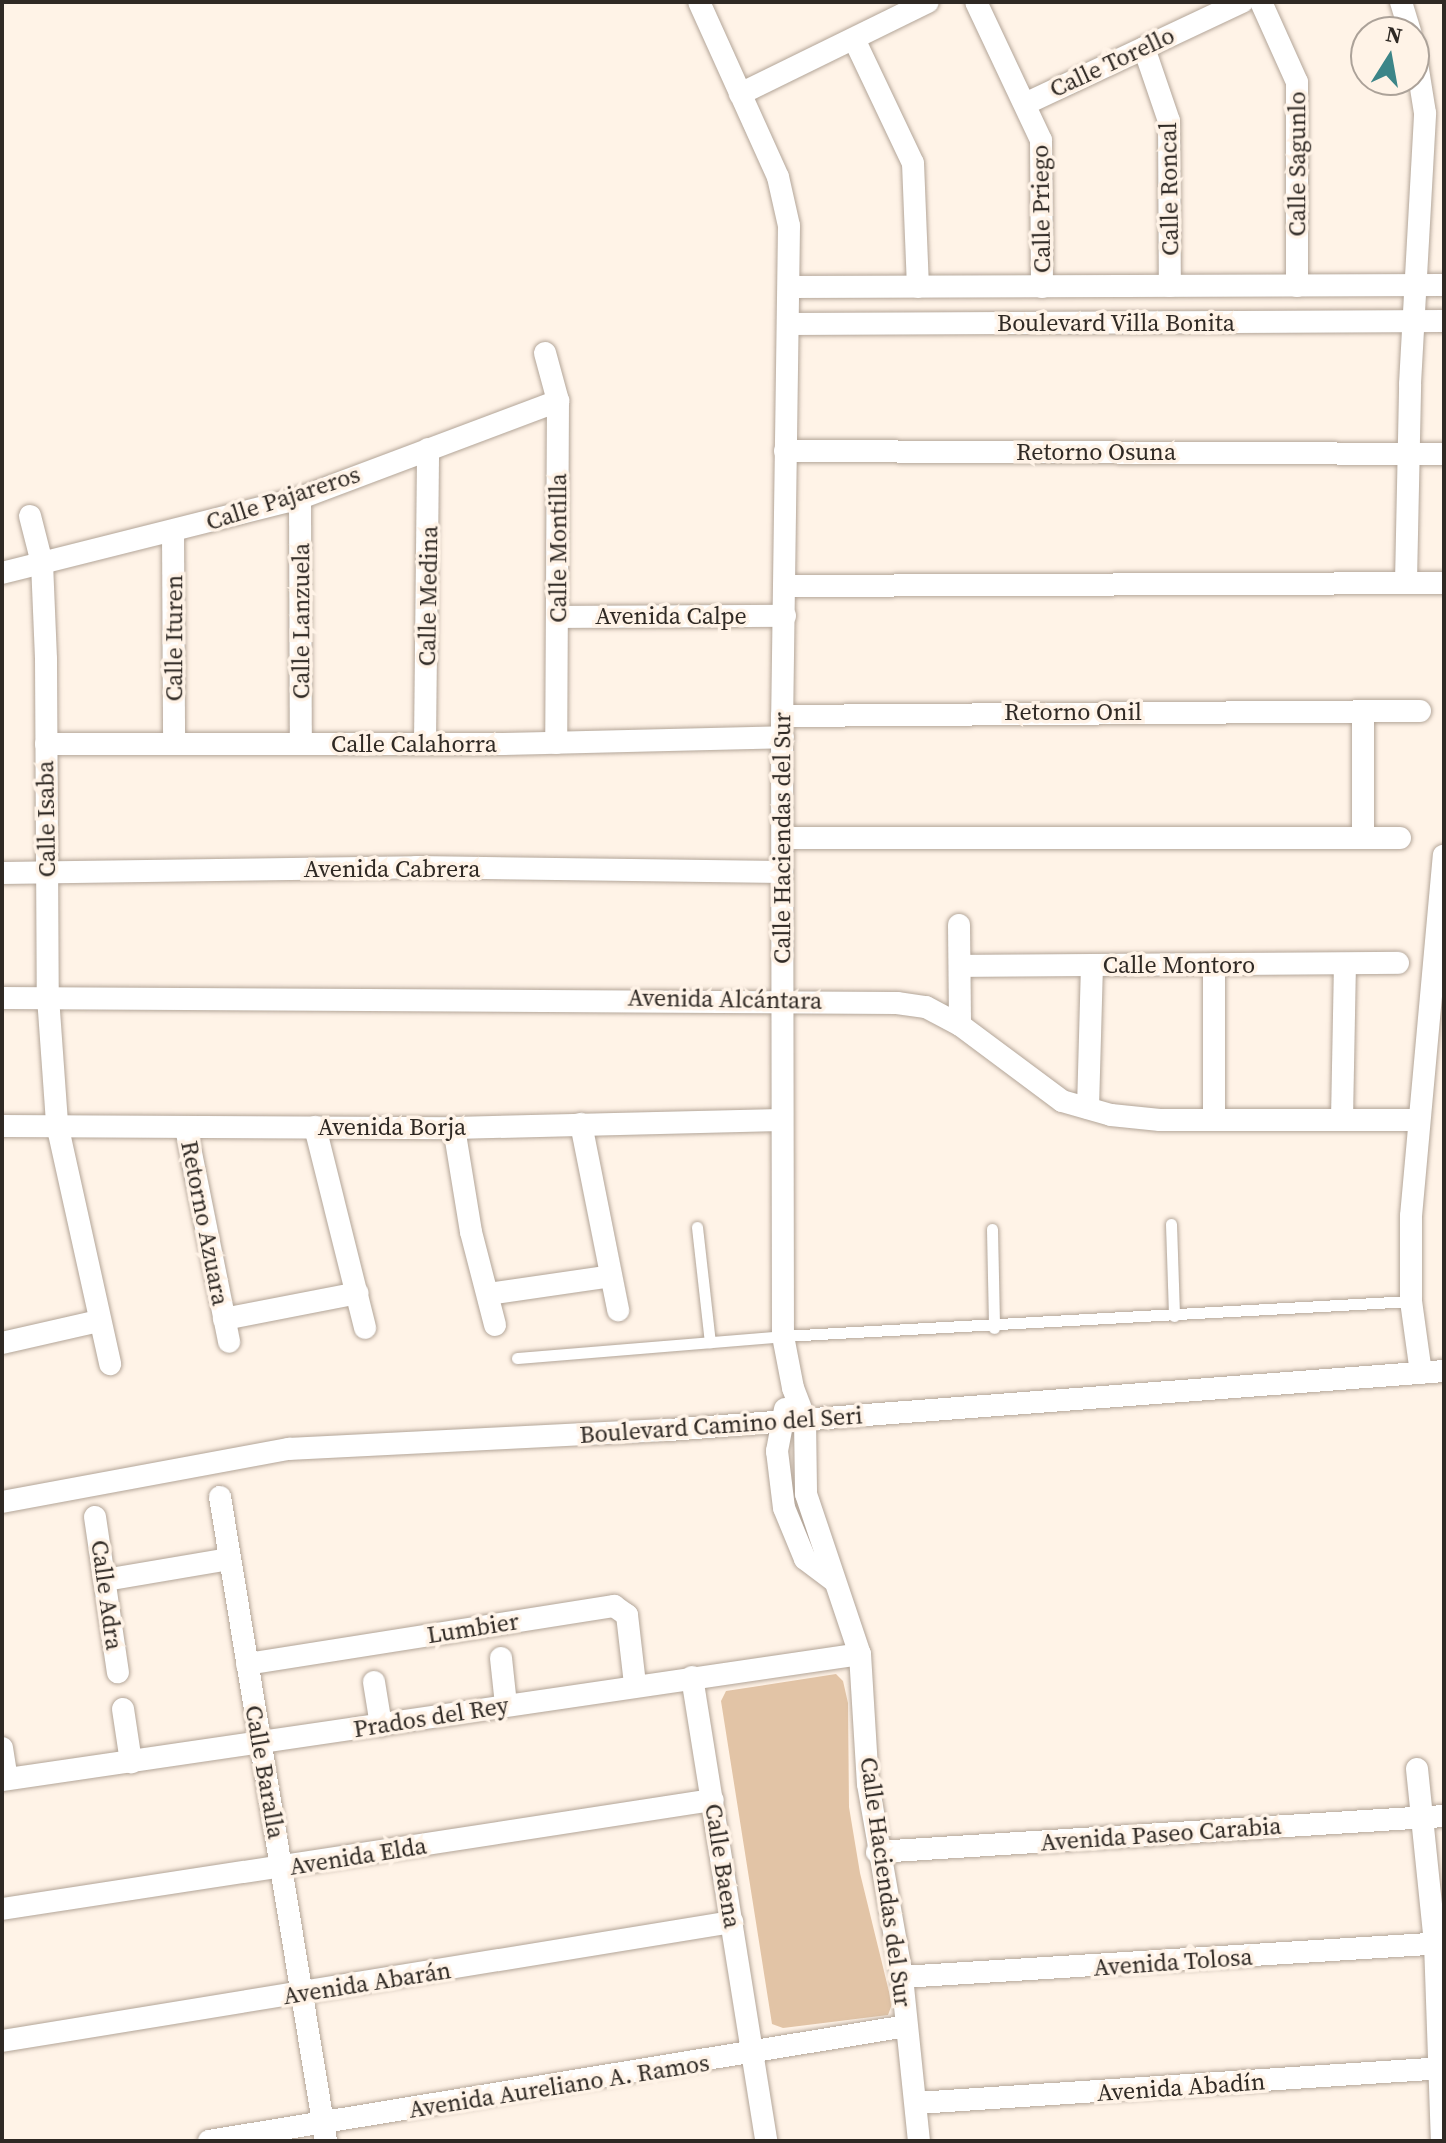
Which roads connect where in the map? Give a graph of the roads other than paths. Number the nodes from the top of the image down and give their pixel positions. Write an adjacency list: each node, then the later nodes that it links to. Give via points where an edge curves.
1 (699, 2): 8 (street, Calle Haciendas del Sur)
2 (928, 2): 6 (street)
3 (976, 2): 9 (street, Calle Priego)
4 (1242, 2): 7 (street, Calle Torello)
5 (1261, 2): 14 (street, Calle Sagunlo, via 1297,82)
6 (854, 39): 8 (street); 16 (street, via 913,163)
7 (1144, 48): 9 (street, Calle Torello); 13 (street, Calle Roncal, via 1169,121)
8 (740, 94): 15 (street, Calle Haciendas del Sur, via 786,200)
9 (1027, 103): 17 (street, Calle Priego, via 1041,140)
10 (1435, 111): 11 (street)
11 (1418, 284): 12 (street, Boulevard Villa Bonita); 14 (street, Boulevard Villa Bonita); 18 (street)
12 (1444, 285)
13 (1170, 286): 14 (street, Boulevard Villa Bonita); 17 (street, Boulevard Villa Bonita)
14 (1297, 286)
15 (789, 287): 16 (street, Boulevard Villa Bonita); 20 (street, Calle Haciendas del Sur)
16 (918, 287): 17 (street, Boulevard Villa Bonita)
17 (1042, 287)
18 (1415, 321): 19 (street, Boulevard Villa Bonita); 20 (street, Boulevard Villa Bonita); 25 (street)
19 (1444, 321)
20 (788, 324): 24 (street, Calle Haciendas del Sur)
21 (545, 353): 22 (street, Calle Montilla)
22 (558, 401): 23 (street, Calle Pajareros); 36 (street, Calle Montilla)
23 (428, 449): 27 (street, Calle Pajareros); 44 (street, Calle Medina)
24 (785, 451): 25 (street, Retorno Osuna); 34 (street, Calle Haciendas del Sur)
25 (1408, 453): 26 (street, Retorno Osuna); 32 (street)
26 (1444, 454)
27 (300, 498): 29 (street, Calle Pajareros); 43 (street, Calle Lanzuela)
28 (30, 516): 30 (street, Calle Isaba)
29 (173, 532): 30 (street, Calle Pajareros); 42 (street, Calle Ituren)
30 (42, 563): 31 (street, Calle Pajareros); 41 (street, Calle Isaba)
31 (2, 573)
32 (1406, 582): 33 (street); 34 (street)
33 (1444, 583)
34 (785, 586): 35 (street, Calle Haciendas del Sur)
35 (785, 616): 36 (street, Avenida Calpe); 39 (street, Calle Haciendas del Sur)
36 (558, 617): 40 (street, Calle Montilla)
37 (1363, 711): 38 (street, Retorno Onil); 39 (street, Retorno Onil); 46 (street)
38 (1420, 711)
39 (782, 726): 40 (street, Calle Calahorra); 45 (street, Calle Haciendas del Sur)
40 (556, 743): 44 (street, Calle Calahorra)
41 (46, 744): 42 (street, Calle Calahorra); 51 (street, Calle Isaba)
42 (174, 744): 43 (street, Calle Calahorra)
43 (301, 744): 44 (street, Calle Calahorra)
44 (425, 744)
45 (783, 838): 46 (street); 49 (street, Calle Haciendas del Sur)
46 (1363, 838): 47 (street)
47 (1400, 838)
48 (1444, 856): 66 (street)
49 (782, 872): 51 (street, Avenida Cabrera, via 416,867); 60 (street, Calle Haciendas del Sur)
50 (2, 873): 51 (street, Avenida Cabrera)
51 (47, 873): 58 (street, Calle Isaba)
52 (959, 925): 57 (street)
53 (1398, 963): 55 (street, Calle Montoro)
54 (1214, 964): 55 (street, Calle Montoro); 56 (street, Calle Montoro); 63 (street)
55 (1345, 964): 64 (street)
56 (1092, 965): 57 (street, Calle Montoro); 62 (street)
57 (960, 966): 61 (street)
58 (48, 997): 59 (street, Avenida Alcántara); 60 (street, Avenida Alcántara); 67 (street, Calle Isaba)
59 (2, 998)
60 (781, 999): 61 (street, Avenida Alcántara, via 926,1007); 65 (street, Calle Haciendas del Sur)
61 (960, 1025): 62 (street, Avenida Alcántara, via 1045,1091)
62 (1088, 1108): 63 (street, Avenida Alcántara, via 1160,1120)
63 (1214, 1119): 64 (street, Avenida Alcántara)
64 (1342, 1119): 66 (street, Avenida Alcántara)
65 (781, 1120): 68 (street, Avenida Borja); 87 (street, Calle Haciendas del Sur)
66 (1416, 1120): 79 (street)
67 (57, 1124): 69 (street, Avenida Borja); 71 (street, Avenida Borja); 83 (street, Calle Isaba)
68 (581, 1124): 72 (street, Avenida Borja); 76 (street)
69 (2, 1126)
70 (315, 1127): 71 (street, Avenida Borja); 72 (street, Avenida Borja); 77 (street)
71 (186, 1128): 82 (street, Retorno Azuara)
72 (454, 1128): 78 (street)
73 (1171, 1224): 81 (lane)
74 (697, 1227): 89 (lane)
75 (992, 1229): 86 (lane)
76 (611, 1276): 78 (street); 80 (street)
77 (358, 1293): 82 (street, Retorno Azuara); 85 (street)
78 (488, 1294): 84 (street)
79 (1411, 1301): 81 (lane); 94 (street)
80 (618, 1310)
81 (1174, 1316): 86 (lane)
82 (224, 1319): 88 (street, Retorno Azuara)
83 (99, 1321): 90 (street); 92 (street, Calle Isaba)
84 (495, 1325)
85 (365, 1328)
86 (994, 1328): 87 (lane)
87 (783, 1336): 89 (lane); 95 (street, Calle Haciendas del Sur)
88 (229, 1342)
89 (710, 1342): 91 (lane)
90 (2, 1343)
91 (517, 1358)
92 (110, 1364)
93 (1444, 1371): 94 (street, Boulevard Camino del Seri)
94 (1421, 1373): 96 (street, Boulevard Camino del Seri)
95 (793, 1388): 96 (street, Calle Haciendas del Sur); 97 (street, Calle Haciendas del Sur)
96 (805, 1419): 97 (street, Boulevard Camino del Seri); 103 (street, Calle Haciendas del Sur, via 806,1494)
97 (780, 1422): 99 (street, Boulevard Camino del Seri, via 289,1449); 103 (street, Calle Haciendas del Sur, via 777,1451 784,1508 805,1559)
98 (220, 1497): 101 (street, Calle Baralla)
99 (2, 1502)
100 (95, 1517): 102 (street, Calle Adra)
101 (229, 1559): 102 (street); 106 (street, Calle Baralla)
102 (105, 1580): 107 (street, Calle Adra)
103 (833, 1580): 104 (street, Calle Haciendas del Sur)
104 (860, 1654): 108 (street, Prados del Rey); 122 (street, Calle Haciendas del Sur)
105 (501, 1658): 111 (street)
106 (247, 1664): 110 (street, Lumbier, via 614,1606 627,1615); 114 (street, Calle Baralla)
107 (118, 1672)
108 (692, 1677): 110 (street, Prados del Rey); 119 (street, Calle Baena)
109 (374, 1682): 113 (street)
110 (635, 1684): 111 (street, Prados del Rey)
111 (506, 1705): 113 (street, Prados del Rey)
112 (123, 1709): 116 (street)
113 (381, 1725): 114 (street, Prados del Rey)
114 (259, 1743): 116 (street, Prados del Rey); 123 (street, Calle Baralla)
115 (2, 1748): 118 (street)
116 (131, 1762): 118 (street, Prados del Rey)
117 (1417, 1769): 121 (street)
118 (4, 1779)
119 (713, 1800): 123 (street, Avenida Elda); 125 (street, Calle Baena)
120 (1444, 1816): 121 (street, Avenida Paseo Carabia)
121 (1421, 1818): 122 (street, Avenida Paseo Carabia); 126 (street)
122 (877, 1852): 127 (street, Calle Haciendas del Sur)
123 (281, 1868): 124 (street, Avenida Elda); 128 (street, Calle Baralla)
124 (2, 1909)
125 (732, 1922): 128 (street, Avenida Abarán); 131 (street, Calle Baena)
126 (1440, 1943): 127 (street, Avenida Tolosa); 132 (street)
127 (902, 1977): 129 (street, Calle Haciendas del Sur)
128 (301, 1994): 130 (street, Avenida Abarán); 134 (street, Calle Baralla)
129 (907, 2026): 131 (street, Avenida Aureliano A. Ramos); 133 (street, Calle Haciendas del Sur)
130 (2, 2041)
131 (751, 2056): 134 (street, Avenida Aureliano A. Ramos); 136 (street, Calle Baena)
132 (1442, 2068): 133 (street, Avenida Abadín); 138 (street)
133 (917, 2103): 137 (street, Calle Haciendas del Sur)
134 (325, 2132): 135 (street, Avenida Aureliano A. Ramos)
135 (209, 2141)
136 (766, 2141)
137 (919, 2141)
138 (1442, 2141)

